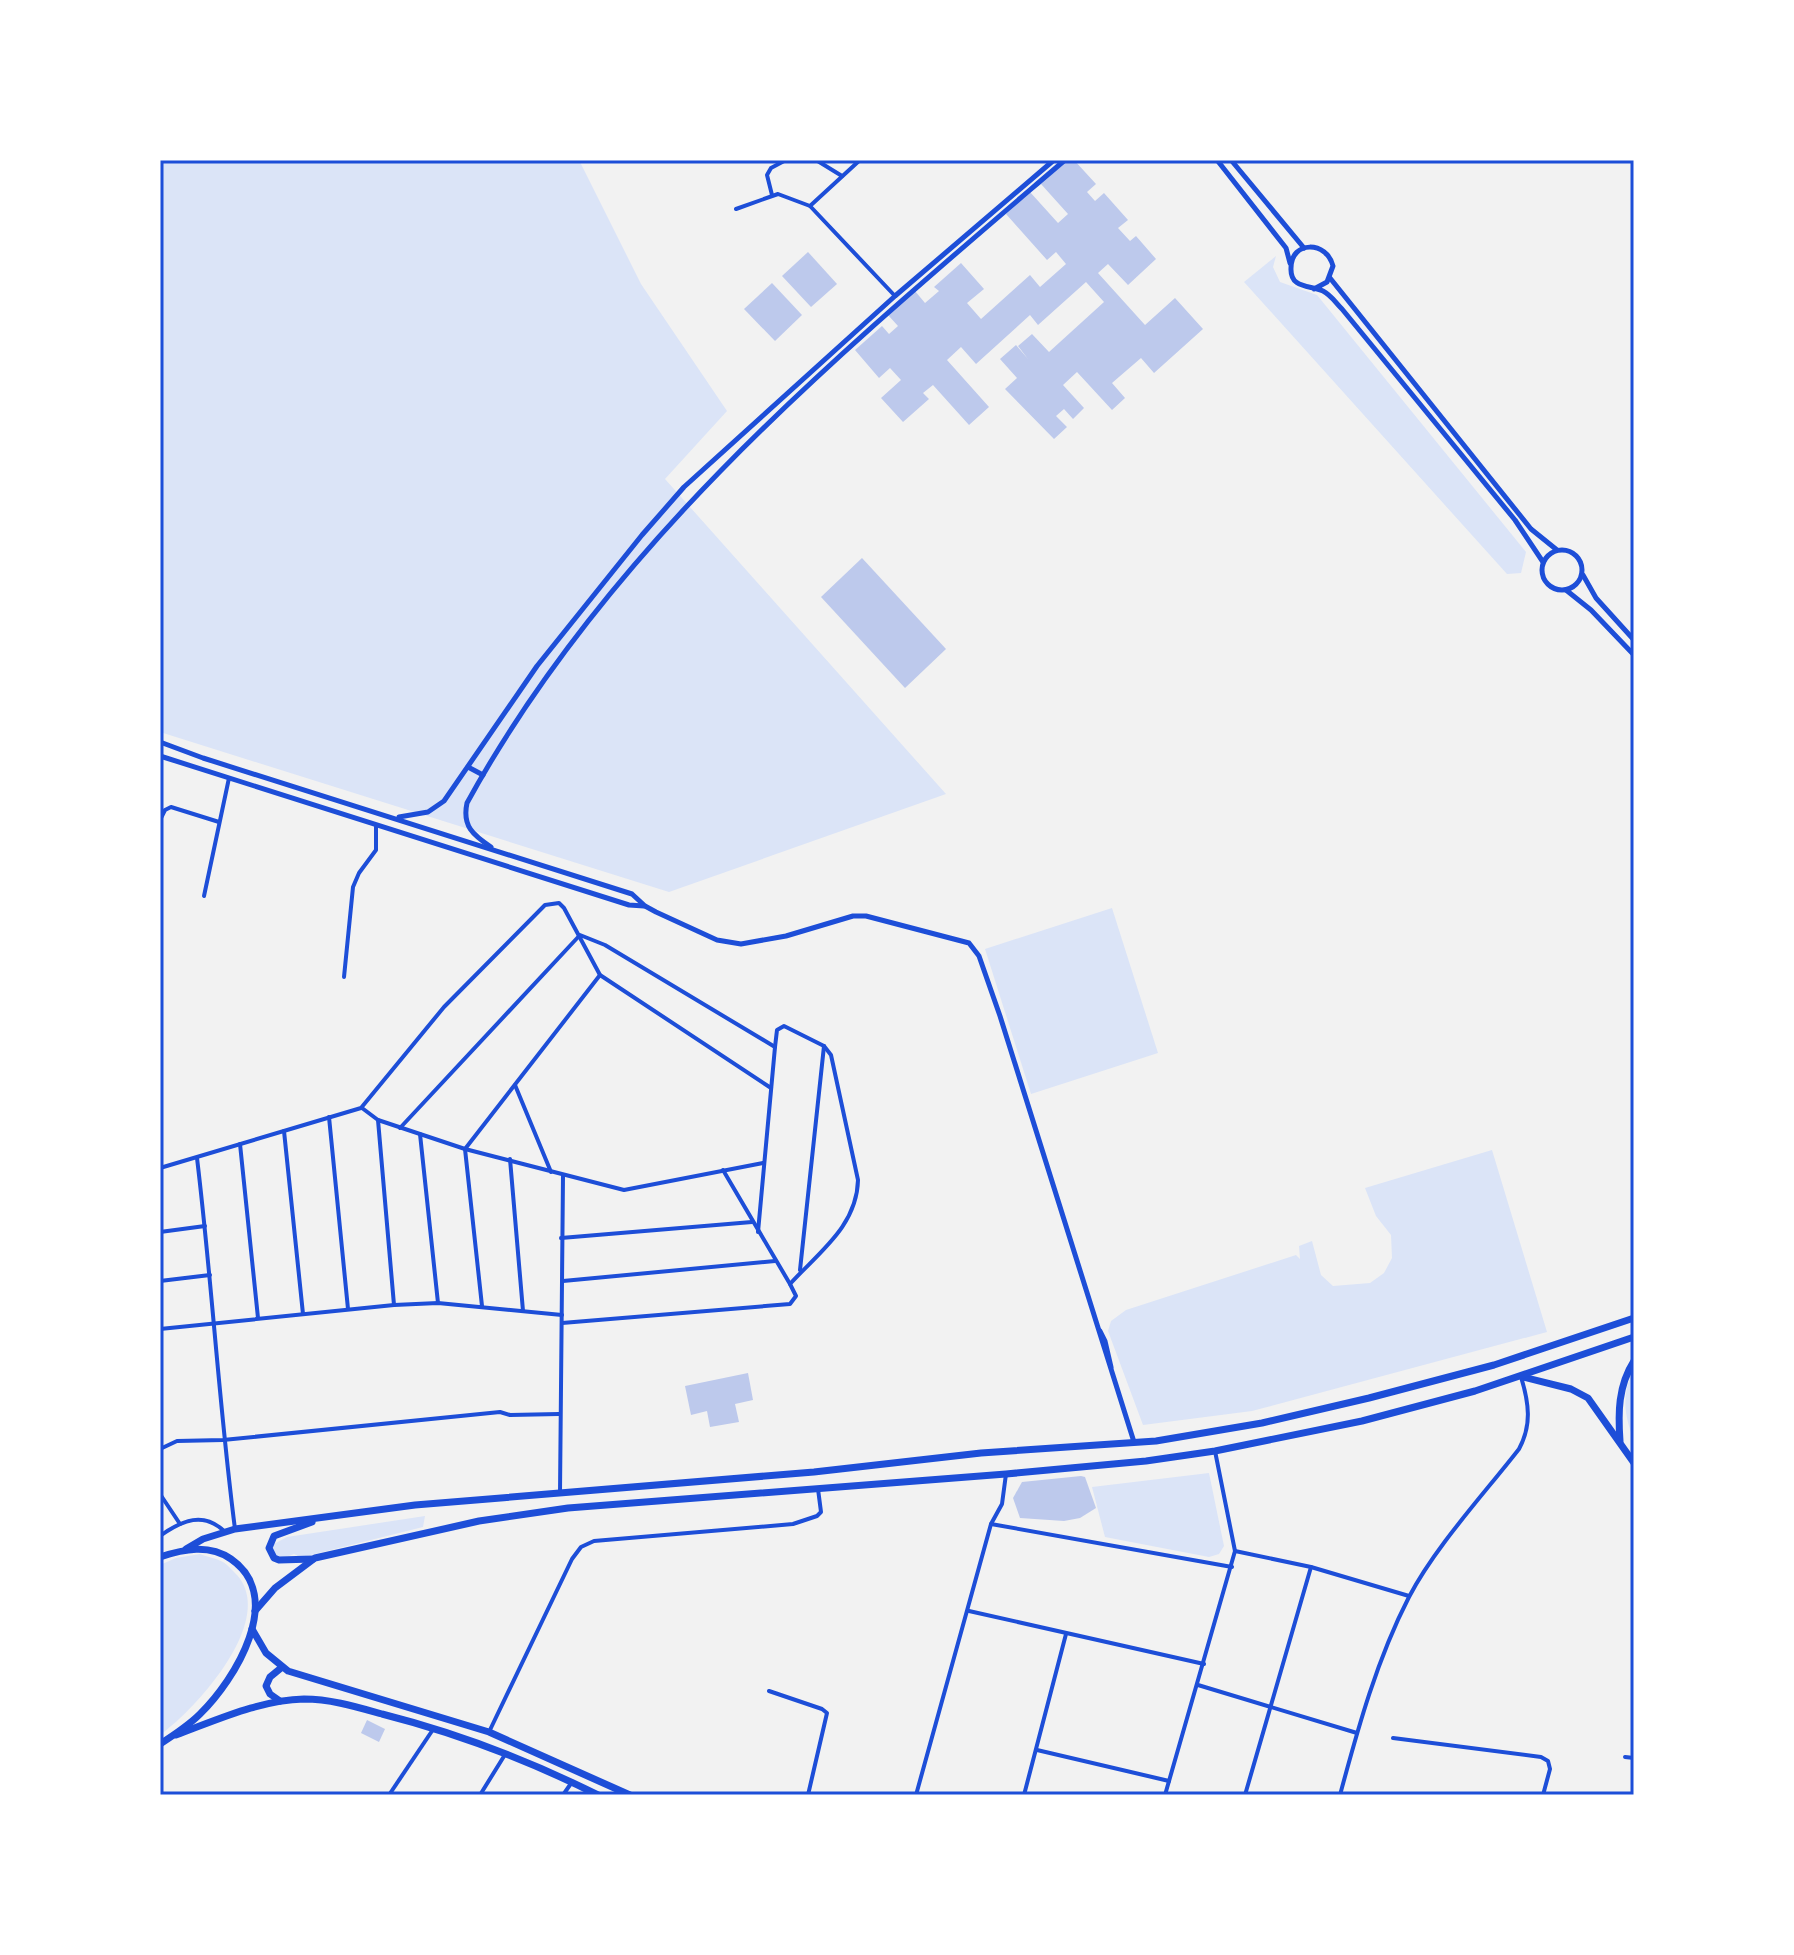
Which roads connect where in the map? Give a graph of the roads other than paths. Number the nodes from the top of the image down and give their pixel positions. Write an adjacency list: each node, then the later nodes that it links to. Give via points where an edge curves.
1 (786, 160): 9 (street, via 767,175)
2 (816, 160): 8 (street)
3 (860, 160): 8 (street)
4 (1054, 160): 16 (street)
5 (1065, 160): 18 (street, via 894,308)
6 (1217, 160): 13 (street, via 1286,248)
7 (1231, 160): 12 (street)
8 (842, 176): 10 (street)
9 (772, 196): 10 (street); 11 (street)
10 (810, 206): 16 (street)
11 (736, 209)
12 (1304, 248): 13 (street); 14 (street, via 1317,247 1328,254)
13 (1291, 264): 15 (street, via 1296,282)
14 (1330, 278): 15 (street); 19 (street, via 1531,529)
15 (1314, 289): 20 (street, via 1329,295 1350,320 1526,534)
16 (895, 296): 17 (street)
17 (684, 487): 18 (street); 26 (street, via 571,622)
18 (694, 497): 27 (street, via 579,632)
19 (1557, 550): 20 (street); 21 (street, via 1576,554)
20 (1543, 562): 22 (street, via 1545,581)
21 (1583, 574): 22 (street); 23 (street, via 1596,598)
22 (1565, 590): 24 (street)
23 (1634, 640)
24 (1634, 655)
25 (160, 742): 32 (street)
26 (486, 742): 27 (street); 29 (street)
27 (497, 750): 30 (street)
28 (160, 756): 31 (street)
29 (468, 767): 30 (street); 32 (street, via 437,807 416,816)
30 (483, 775): 36 (street, via 464,814 476,837)
31 (229, 778): 34 (street); 35 (street)
32 (394, 817): 36 (street)
33 (160, 820): 34 (street, via 171,807)
34 (219, 822): 37 (street)
35 (376, 823): 38 (street); 41 (street, via 376,850 353,887)
36 (498, 851): 38 (street, via 632,894)
37 (204, 896)
38 (645, 906): 89 (street, via 717,940 741,944 866,916 973,946 1000,1016)
39 (580, 935): 40 (street); 43 (street); 46 (street, via 559,903 545,905 444,1007); 49 (street)
40 (600, 975): 44 (street); 45 (street)
41 (344, 977)
42 (824, 1046): 43 (street, via 784,1026 777,1030); 67 (street); 67 (street, via 831,1055 858,1194 844,1227)
43 (775, 1047): 45 (street)
44 (515, 1085): 53 (street); 59 (street)
45 (771, 1088): 56 (street)
46 (361, 1108): 47 (street); 48 (street)
47 (329, 1117): 50 (street); 75 (street)
48 (378, 1120): 49 (street); 73 (street)
49 (400, 1128): 51 (street)
50 (284, 1131): 52 (street); 77 (street)
51 (420, 1134): 53 (street); 72 (street)
52 (240, 1144): 54 (street); 79 (street)
53 (465, 1149): 55 (street); 74 (street)
54 (197, 1157): 57 (street); 62 (street)
55 (510, 1159): 59 (street); 76 (street)
56 (763, 1163): 58 (street); 64 (street)
57 (160, 1168)
58 (723, 1170): 60 (street, via 624,1190); 61 (street)
59 (551, 1172): 60 (street)
60 (563, 1176): 65 (street)
61 (752, 1222): 64 (street); 65 (street)
62 (205, 1226): 63 (street); 68 (street)
63 (160, 1232)
64 (758, 1232): 66 (street)
65 (561, 1238): 70 (street)
66 (775, 1261): 70 (street); 71 (street)
67 (800, 1273): 71 (street)
68 (210, 1275): 69 (street); 81 (street)
69 (160, 1281)
70 (563, 1281): 78 (street)
71 (790, 1284): 82 (street, via 796,1296 790,1304)
72 (438, 1303): 73 (street); 74 (street)
73 (394, 1305): 75 (street)
74 (482, 1306): 76 (street)
75 (348, 1309): 77 (street)
76 (523, 1311): 78 (street)
77 (303, 1314): 79 (street)
78 (562, 1315): 82 (street)
79 (258, 1318): 81 (street)
80 (1634, 1318): 89 (main road, via 1494,1365 1369,1398 1262,1423)
81 (216, 1323): 83 (street); 88 (street)
82 (562, 1323): 87 (street)
83 (160, 1329)
84 (1634, 1337): 86 (main road)
85 (1634, 1361): 90 (main road, via 1619,1403)
86 (1521, 1377): 90 (main road, via 1588,1398); 92 (main road, via 1362,1421); 110 (street, via 1528,1411 1526,1437)
87 (559, 1414): 88 (street, via 500,1412); 97 (street)
88 (223, 1440): 91 (street, via 177,1441); 101 (street)
89 (1134, 1442): 97 (main road)
90 (1620, 1444): 93 (main road)
91 (160, 1449)
92 (1215, 1451): 94 (main road); 105 (street)
93 (1634, 1463)
94 (1006, 1474): 95 (main road); 100 (street, via 1002,1504)
95 (818, 1487): 107 (main road, via 539,1512); 122 (street, via 821,1512 793,1524 594,1541 581,1547)
96 (160, 1494): 99 (street)
97 (560, 1494): 98 (main road)
98 (322, 1518): 101 (main road); 107 (main road, via 270,1542 271,1553 279,1560)
99 (180, 1524): 102 (street, via 204,1519); 103 (street)
100 (991, 1524): 108 (street); 112 (street)
101 (235, 1529): 102 (main road)
102 (225, 1532): 104 (main road)
103 (160, 1536)
104 (186, 1549): 106 (main road); 111 (main road, via 215,1551 241,1567 251,1579)
105 (1235, 1551): 108 (street); 109 (street)
106 (160, 1557)
107 (315, 1558): 111 (main road)
108 (1232, 1567): 115 (street)
109 (1311, 1567): 110 (street); 120 (street)
110 (1409, 1596): 123 (street)
111 (255, 1611): 113 (main road)
112 (969, 1611): 114 (street); 139 (street)
113 (252, 1629): 116 (main road); 124 (main road, via 241,1659 216,1696)
114 (1066, 1634): 115 (street); 127 (street)
115 (1204, 1664): 117 (street)
116 (281, 1668): 119 (main road, via 266,1686); 122 (main road)
117 (1198, 1685): 120 (street); 131 (street)
118 (769, 1691): 138 (street, via 827,1713)
119 (281, 1701): 121 (main road, via 329,1701); 124 (main road)
120 (1271, 1707): 123 (street); 142 (street)
121 (434, 1728): 128 (main road); 133 (street)
122 (489, 1732): 137 (main road)
123 (1357, 1733): 143 (street)
124 (174, 1736): 126 (main road)
125 (1393, 1738): 144 (street, via 1541,1757 1550,1769)
126 (160, 1744)
127 (1037, 1750): 131 (street); 140 (street)
128 (506, 1753): 132 (main road); 134 (street)
129 (1625, 1757): 130 (street)
130 (1634, 1758)
131 (1169, 1781): 141 (street)
132 (572, 1782): 135 (street); 136 (main road)
133 (389, 1795)
134 (480, 1795)
135 (563, 1795)
136 (598, 1795)
137 (630, 1795)
138 (808, 1795)
139 (916, 1795)
140 (1024, 1795)
141 (1165, 1795)
142 (1245, 1795)
143 (1340, 1795)
144 (1543, 1795)

